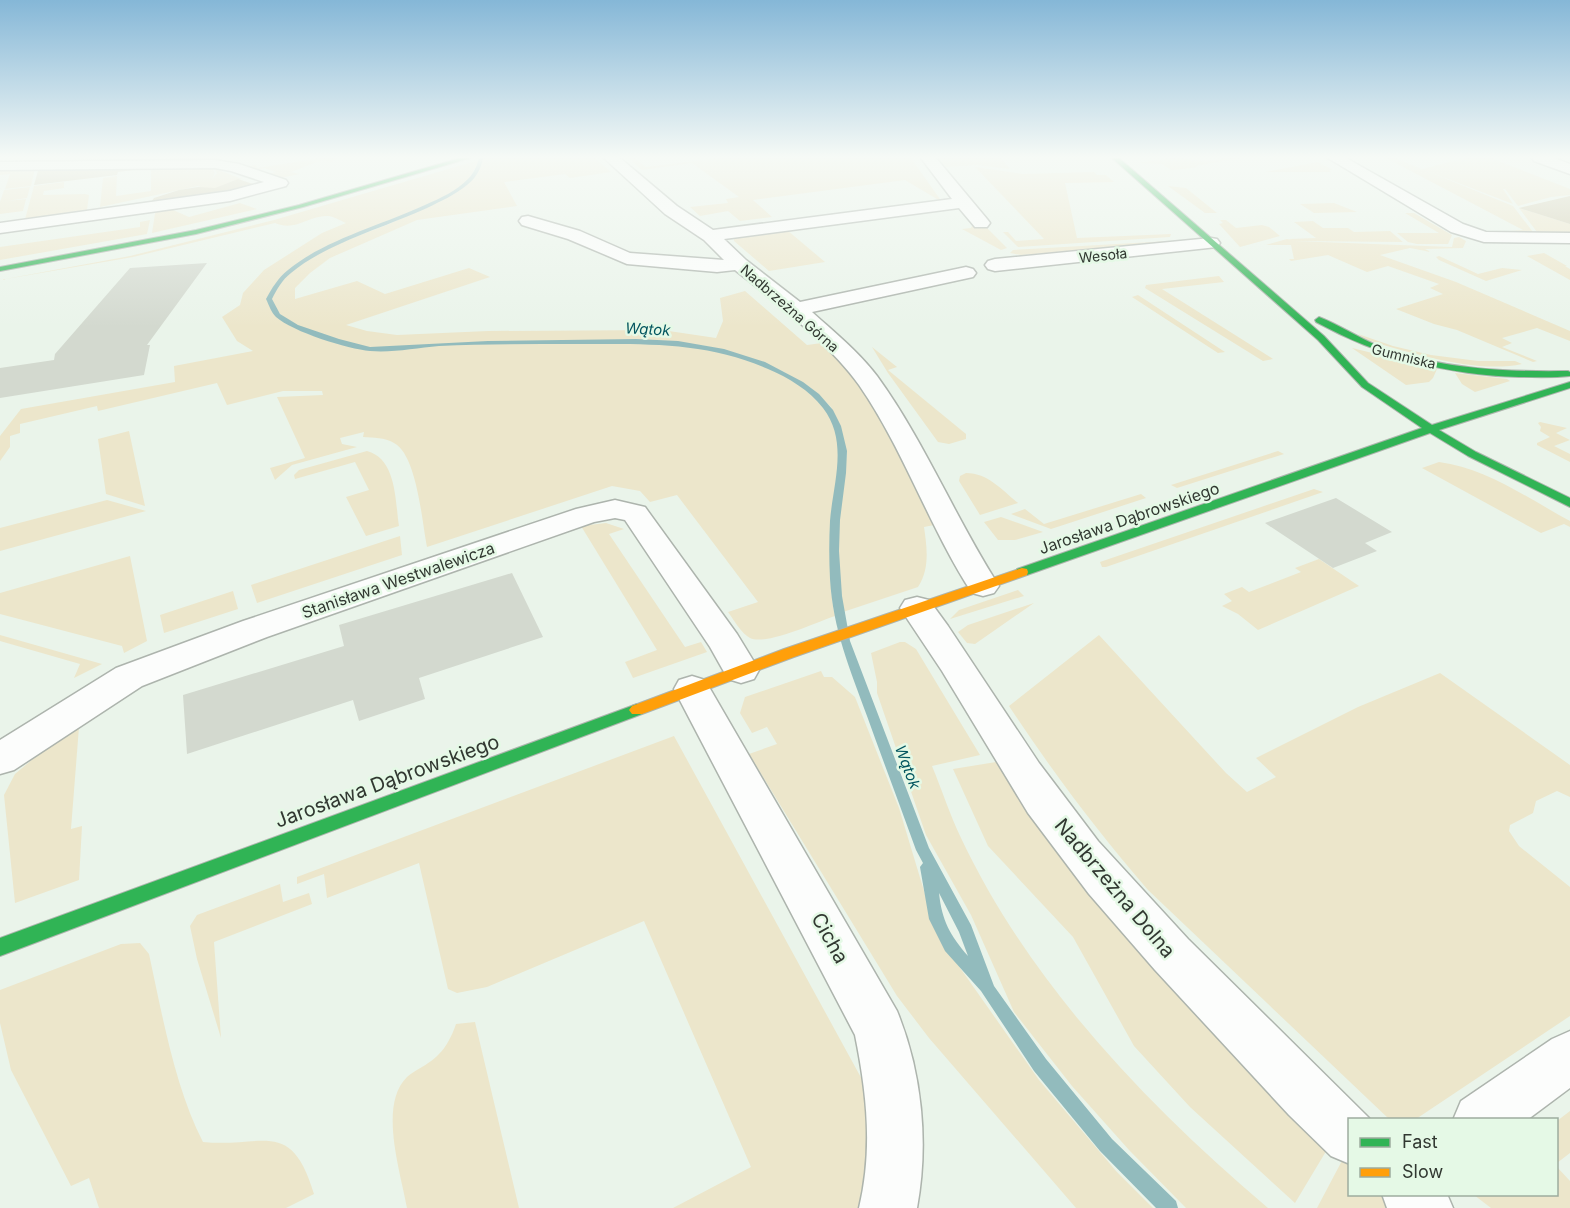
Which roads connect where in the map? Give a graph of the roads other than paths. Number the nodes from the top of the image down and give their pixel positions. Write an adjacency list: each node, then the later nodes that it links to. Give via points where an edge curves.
1 (98, 214): 10 (street)
2 (267, 214): 16 (street, via 196,232)
3 (678, 214): 11 (street, Nadbrzeżna Górna)
4 (871, 214): 11 (street)
5 (973, 214): 9 (street)
6 (1179, 214): 13 (street, Gumniska)
7 (1433, 214): 12 (street, via 1476,236)
8 (528, 221): 14 (street, via 627,258 717,266)
9 (981, 224)
10 (0, 228)
11 (710, 236): 14 (street, Nadbrzeżna Górna)
12 (1570, 238)
13 (1211, 243): 15 (street, Wesoła); 18 (street, Gumniska)
14 (739, 264): 19 (street, Nadbrzeżna Górna)
15 (995, 265)
16 (0, 269)
17 (966, 273): 19 (street)
18 (1256, 281): 20 (street, Gumniska); 22 (street, Gumniska, via 1304,308 1347,339 1391,355 1489,374)
19 (796, 309): 33 (street, Nadbrzeżna Górna, via 867,379 901,432)
20 (1321, 338): 21 (street, Gumniska); 23 (street, Gumniska)
21 (1371, 369)
22 (1570, 374)
23 (1365, 385): 26 (street); 28 (street, Gumniska)
24 (1570, 385): 27 (street, Jarosława Dąbrowskiego)
25 (1440, 412): 27 (street)
26 (1380, 414)
27 (1457, 422): 28 (street, Jarosława Dąbrowskiego); 30 (street)
28 (1431, 429): 31 (street, Jarosława Dąbrowskiego); 32 (street, Gumniska, via 1516,478)
29 (1387, 431): 31 (street)
30 (1476, 433)
31 (1385, 445): 33 (street, Jarosława Dąbrowskiego)
32 (1570, 503)
33 (983, 586): 34 (street, Jarosława Dąbrowskiego)
34 (900, 614): 35 (street, Jarosława Dąbrowskiego); 41 (street, Nadbrzeżna Dolna, via 934,631 1016,762 1101,877 1168,952)
35 (741, 670): 36 (street, Jarosława Dąbrowskiego); 37 (street, Stanisława Westwalewicza, via 635,513 615,509 586,515 255,629 129,677)
36 (692, 689): 38 (street, Jarosława Dąbrowskiego); 43 (street, Cicha, via 879,1029 892,1083 896,1138 893,1191)
37 (0, 759)
38 (0, 947)
39 (1570, 1057): 40 (street)
40 (1481, 1118)
41 (1348, 1135)
42 (1412, 1196): 44 (street)
43 (888, 1208)
44 (1424, 1208)

